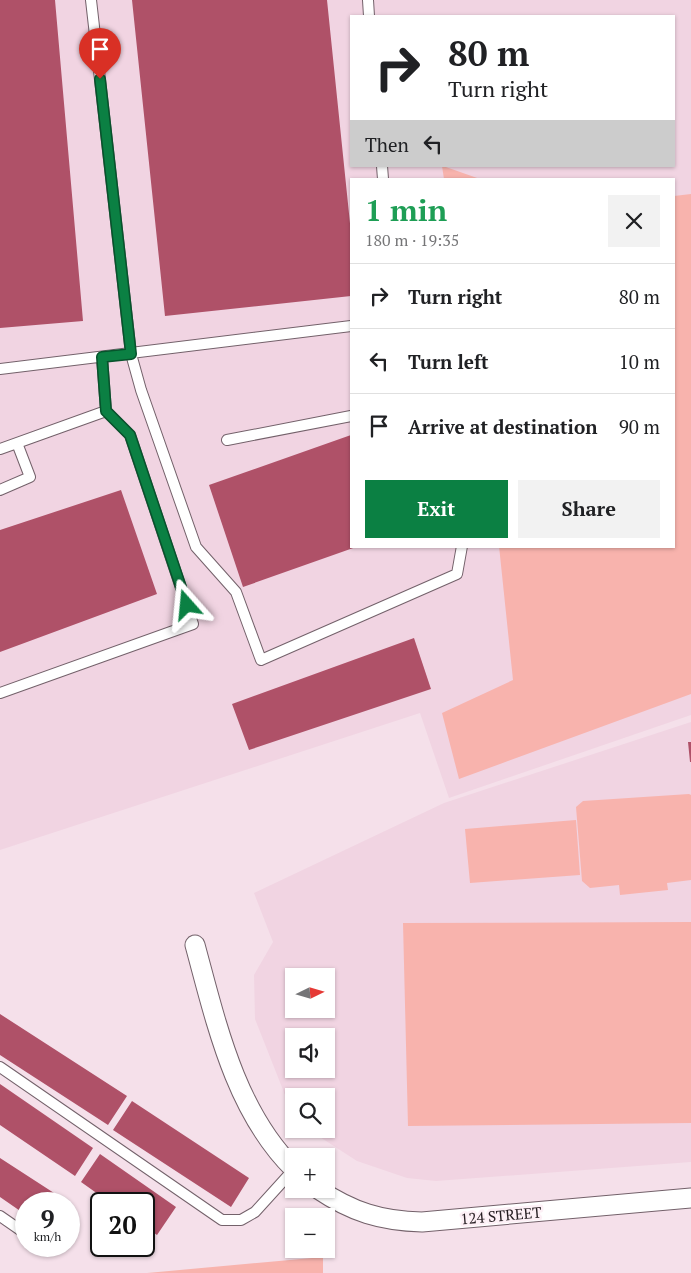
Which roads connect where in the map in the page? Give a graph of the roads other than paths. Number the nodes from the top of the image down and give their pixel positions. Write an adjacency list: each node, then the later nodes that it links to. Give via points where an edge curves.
1 (91, 0): 5 (lane)
2 (368, 0): 3 (lane)
3 (369, 15)
4 (350, 326): 5 (lane)
5 (131, 354): 6 (lane); 14 (lane, via 196,547 236,592 261,660 457,574)
6 (102, 357): 7 (lane); 8 (lane)
7 (0, 368)
8 (106, 411): 11 (lane); 15 (lane, via 130,435 193,624)
9 (350, 416): 10 (lane)
10 (227, 440)
11 (18, 443): 12 (lane); 13 (lane, via 30,477)
12 (0, 449)
13 (0, 490)
14 (462, 548)
15 (0, 693)
16 (195, 945): 18 (street, via 218,1030 243,1092 256,1121)
17 (0, 1067): 19 (lane, via 222,1220 240,1220 256,1212)
18 (285, 1160)
19 (285, 1179)
20 (331, 1198): 21 (street, 124 STREET, via 359,1212 394,1221 422,1222)
21 (691, 1198)
22 (0, 1216): 23 (lane)
23 (15, 1226)

